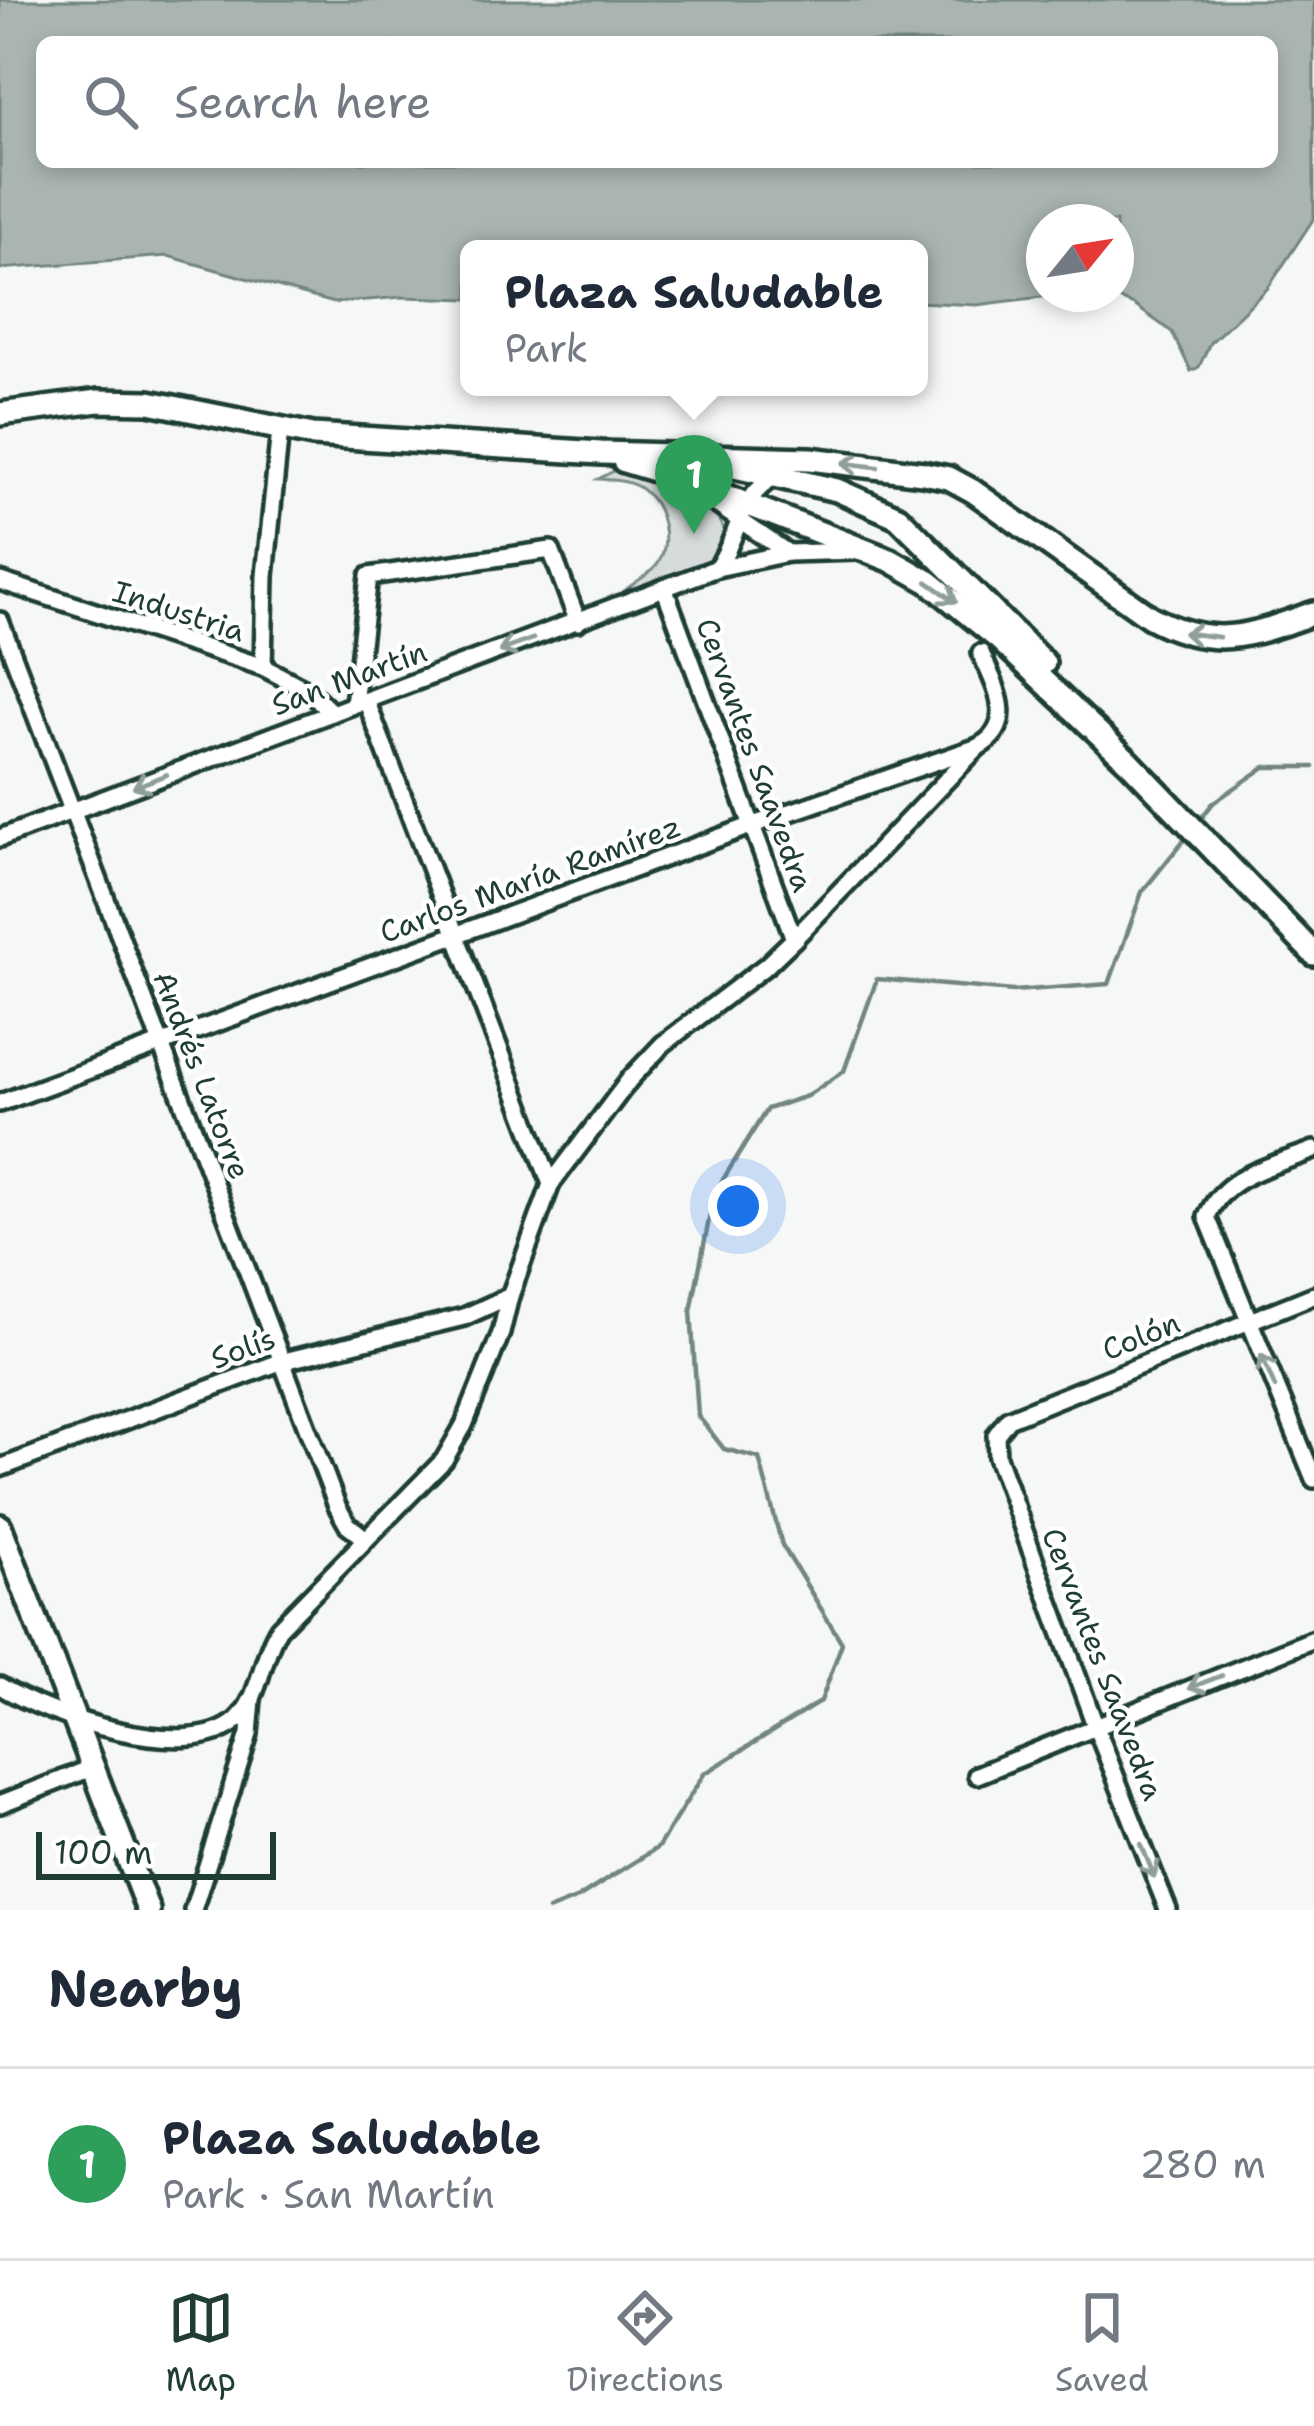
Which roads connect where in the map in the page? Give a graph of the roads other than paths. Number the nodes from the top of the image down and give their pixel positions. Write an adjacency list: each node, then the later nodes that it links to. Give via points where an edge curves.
1 (0, 414): 2 (street, via 122,400)
2 (280, 430): 4 (street); 16 (street)
3 (810, 459): 4 (street); 5 (street); 12 (street, one-way to 3, via 1234,638 1178,632 949,478)
4 (679, 465): 5 (street); 6 (street)
5 (773, 475): 6 (street); 20 (street, via 873,502 898,517 1104,725)
6 (742, 513): 7 (street); 8 (street); 9 (street)
7 (866, 551): 8 (street, San Martín); 20 (street, one-way to 20, via 963,607)
8 (788, 553): 9 (street, San Martín)
9 (717, 568): 11 (street, San Martín)
10 (0, 581): 16 (street, Industria)
11 (665, 590): 14 (street, San Martín); 22 (street, Cervantes Saavedra)
12 (1314, 613)
13 (0, 621): 21 (street, Andrés Latorre)
14 (578, 622): 17 (street, San Martín, one-way to 17); 17 (street, via 551,550 369,576)
15 (981, 652): 19 (street, via 1003,713 999,730)
16 (263, 667): 18 (street, Industria)
17 (360, 702): 18 (street, San Martín); 24 (street)
18 (332, 712): 21 (street, San Martín, one-way to 21)
19 (979, 747): 22 (street, Carlos María Ramírez); 25 (street)
20 (1130, 763): 26 (street)
21 (71, 811): 23 (street, San Martín); 27 (street, Andrés Latorre)
22 (753, 825): 24 (street, Carlos María Ramírez); 25 (street, Cervantes Saavedra)
23 (0, 838)
24 (454, 936): 27 (street, Carlos María Ramírez); 30 (street)
25 (794, 939): 30 (street, via 663,1044)
26 (1312, 951)
27 (162, 1042): 28 (street, Carlos María Ramírez); 34 (street, Andrés Latorre)
28 (0, 1103)
29 (1314, 1150): 33 (street, via 1229,1184 1207,1217)
30 (551, 1184): 32 (street)
31 (1314, 1294): 33 (street, Colón)
32 (510, 1296): 34 (street, Solís, via 464,1317); 39 (street, via 444,1460)
33 (1247, 1322): 35 (street, Colón, via 1008,1419); 37 (street, one-way to 33)
34 (280, 1362): 36 (street, Solís); 39 (street, Andrés Latorre, via 337,1506)
35 (996, 1435): 44 (street, Cervantes Saavedra, via 997,1457)
36 (0, 1468)
37 (1314, 1479)
38 (0, 1526): 43 (street)
39 (366, 1539): 42 (street, via 279,1628)
40 (1314, 1640): 44 (street, one-way to 44)
41 (0, 1686): 43 (street)
42 (253, 1696): 43 (street, via 221,1731 184,1737); 49 (street, via 249,1734)
43 (75, 1719): 45 (street)
44 (1094, 1725): 46 (street); 50 (street, Cervantes Saavedra, one-way to 50)
45 (94, 1768): 47 (street); 48 (street)
46 (977, 1775)
47 (0, 1804)
48 (148, 1910)
49 (193, 1910)
50 (1168, 1910)

